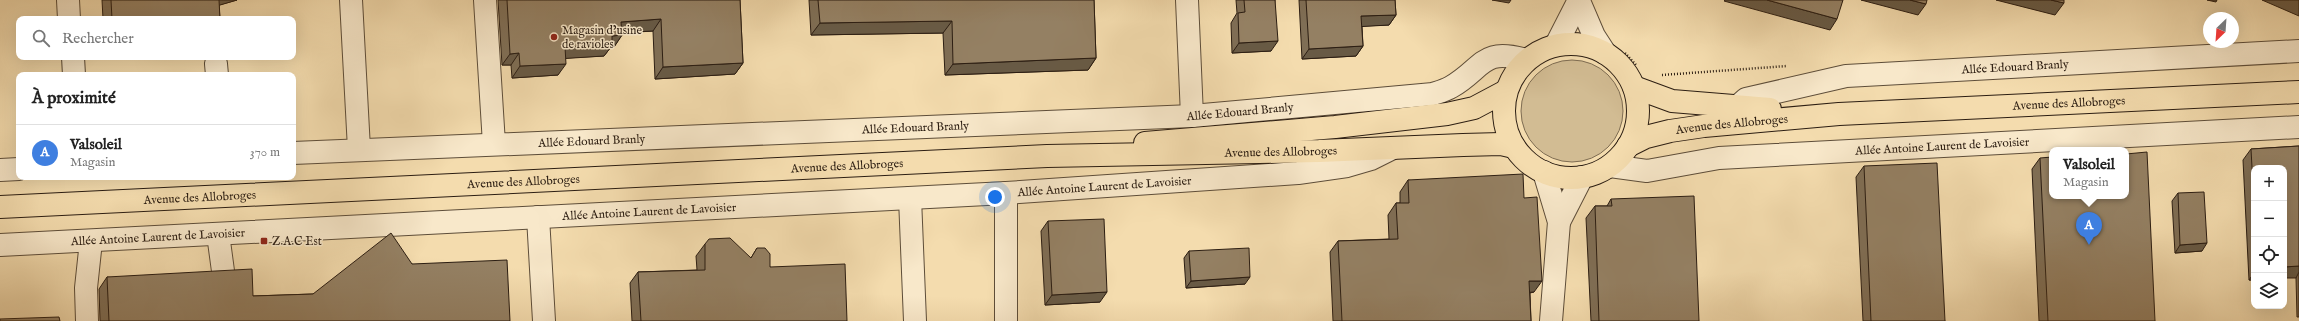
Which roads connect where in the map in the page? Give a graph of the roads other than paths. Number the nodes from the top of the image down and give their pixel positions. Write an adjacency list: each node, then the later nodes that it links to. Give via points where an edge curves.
1 (68, 0): 6 (street)
2 (351, 0): 25 (street)
3 (484, 0): 21 (street)
4 (1187, 0): 18 (street)
5 (1579, 0): 7 (street); 9 (street, via 1594,36)
6 (69, 16)
7 (1556, 45): 9 (main road, via 1572,43); 11 (main road)
8 (2299, 51): 16 (street, Allée Edouard Branly, via 1846,76 1746,99)
9 (1615, 52): 13 (main road, via 1617,62)
10 (73, 60): 12 (street)
11 (1526, 60): 14 (main road, via 1514,74); 18 (street, Allée Edouard Branly, via 1513,56 1495,56 1481,62 1451,88 1433,94)
12 (74, 72)
13 (1636, 77): 16 (main road, Avenue des Allobroges, via 1672,101); 22 (main road, via 1638,117 1635,132)
14 (1506, 91): 19 (main road, Avenue des Allobroges, via 1474,108); 24 (main road, via 1503,111 1506,130)
15 (2299, 92): 17 (main road, Avenue des Allobroges)
16 (1738, 107): 17 (main road, Avenue des Allobroges)
17 (1839, 114): 22 (main road, Avenue des Allobroges, via 1670,131 1646,137)
18 (1192, 116): 21 (street, Allée Edouard Branly)
19 (1407, 119): 26 (street, via 1369,132 1336,136); 28 (main road, Avenue des Allobroges, via 1162,140)
20 (2299, 127): 29 (street, Allée Antoine Laurent de Lavoisier, via 1720,158 1647,171)
21 (494, 144): 25 (street, Allée Edouard Branly)
22 (1628, 146): 29 (main road)
23 (1396, 147): 24 (main road, Avenue des Allobroges, via 1501,144); 26 (main road, Avenue des Allobroges); 32 (street, Allée Antoine Laurent de Lavoisier, via 1371,159 1347,166)
24 (1514, 147): 33 (main road, via 1527,162)
25 (359, 149): 27 (street, Allée Edouard Branly)
26 (1319, 151): 28 (main road, Avenue des Allobroges); 32 (street)
27 (296, 153)
28 (1047, 156): 37 (main road, Avenue des Allobroges)
29 (1610, 166): 34 (main road)
30 (16, 169): 31 (street)
31 (0, 170)
32 (1298, 172): 35 (street, Allée Antoine Laurent de Lavoisier)
33 (1544, 172): 34 (main road, via 1563,178); 39 (street)
34 (1582, 177): 39 (street)
35 (1006, 193): 36 (street, Allée Antoine Laurent de Lavoisier); 47 (street)
36 (910, 198): 38 (street, Allée Antoine Laurent de Lavoisier); 46 (street)
37 (0, 207)
38 (538, 217): 40 (street, Allée Antoine Laurent de Lavoisier); 45 (street)
39 (1559, 222): 48 (street)
40 (218, 234): 41 (street, Allée Antoine Laurent de Lavoisier); 43 (street)
41 (91, 241): 42 (street, Allée Antoine Laurent de Lavoisier); 44 (street, via 86,288)
42 (0, 245)
43 (223, 271)
44 (87, 321)
45 (544, 321)
46 (915, 321)
47 (1006, 321)
48 (1551, 321)

